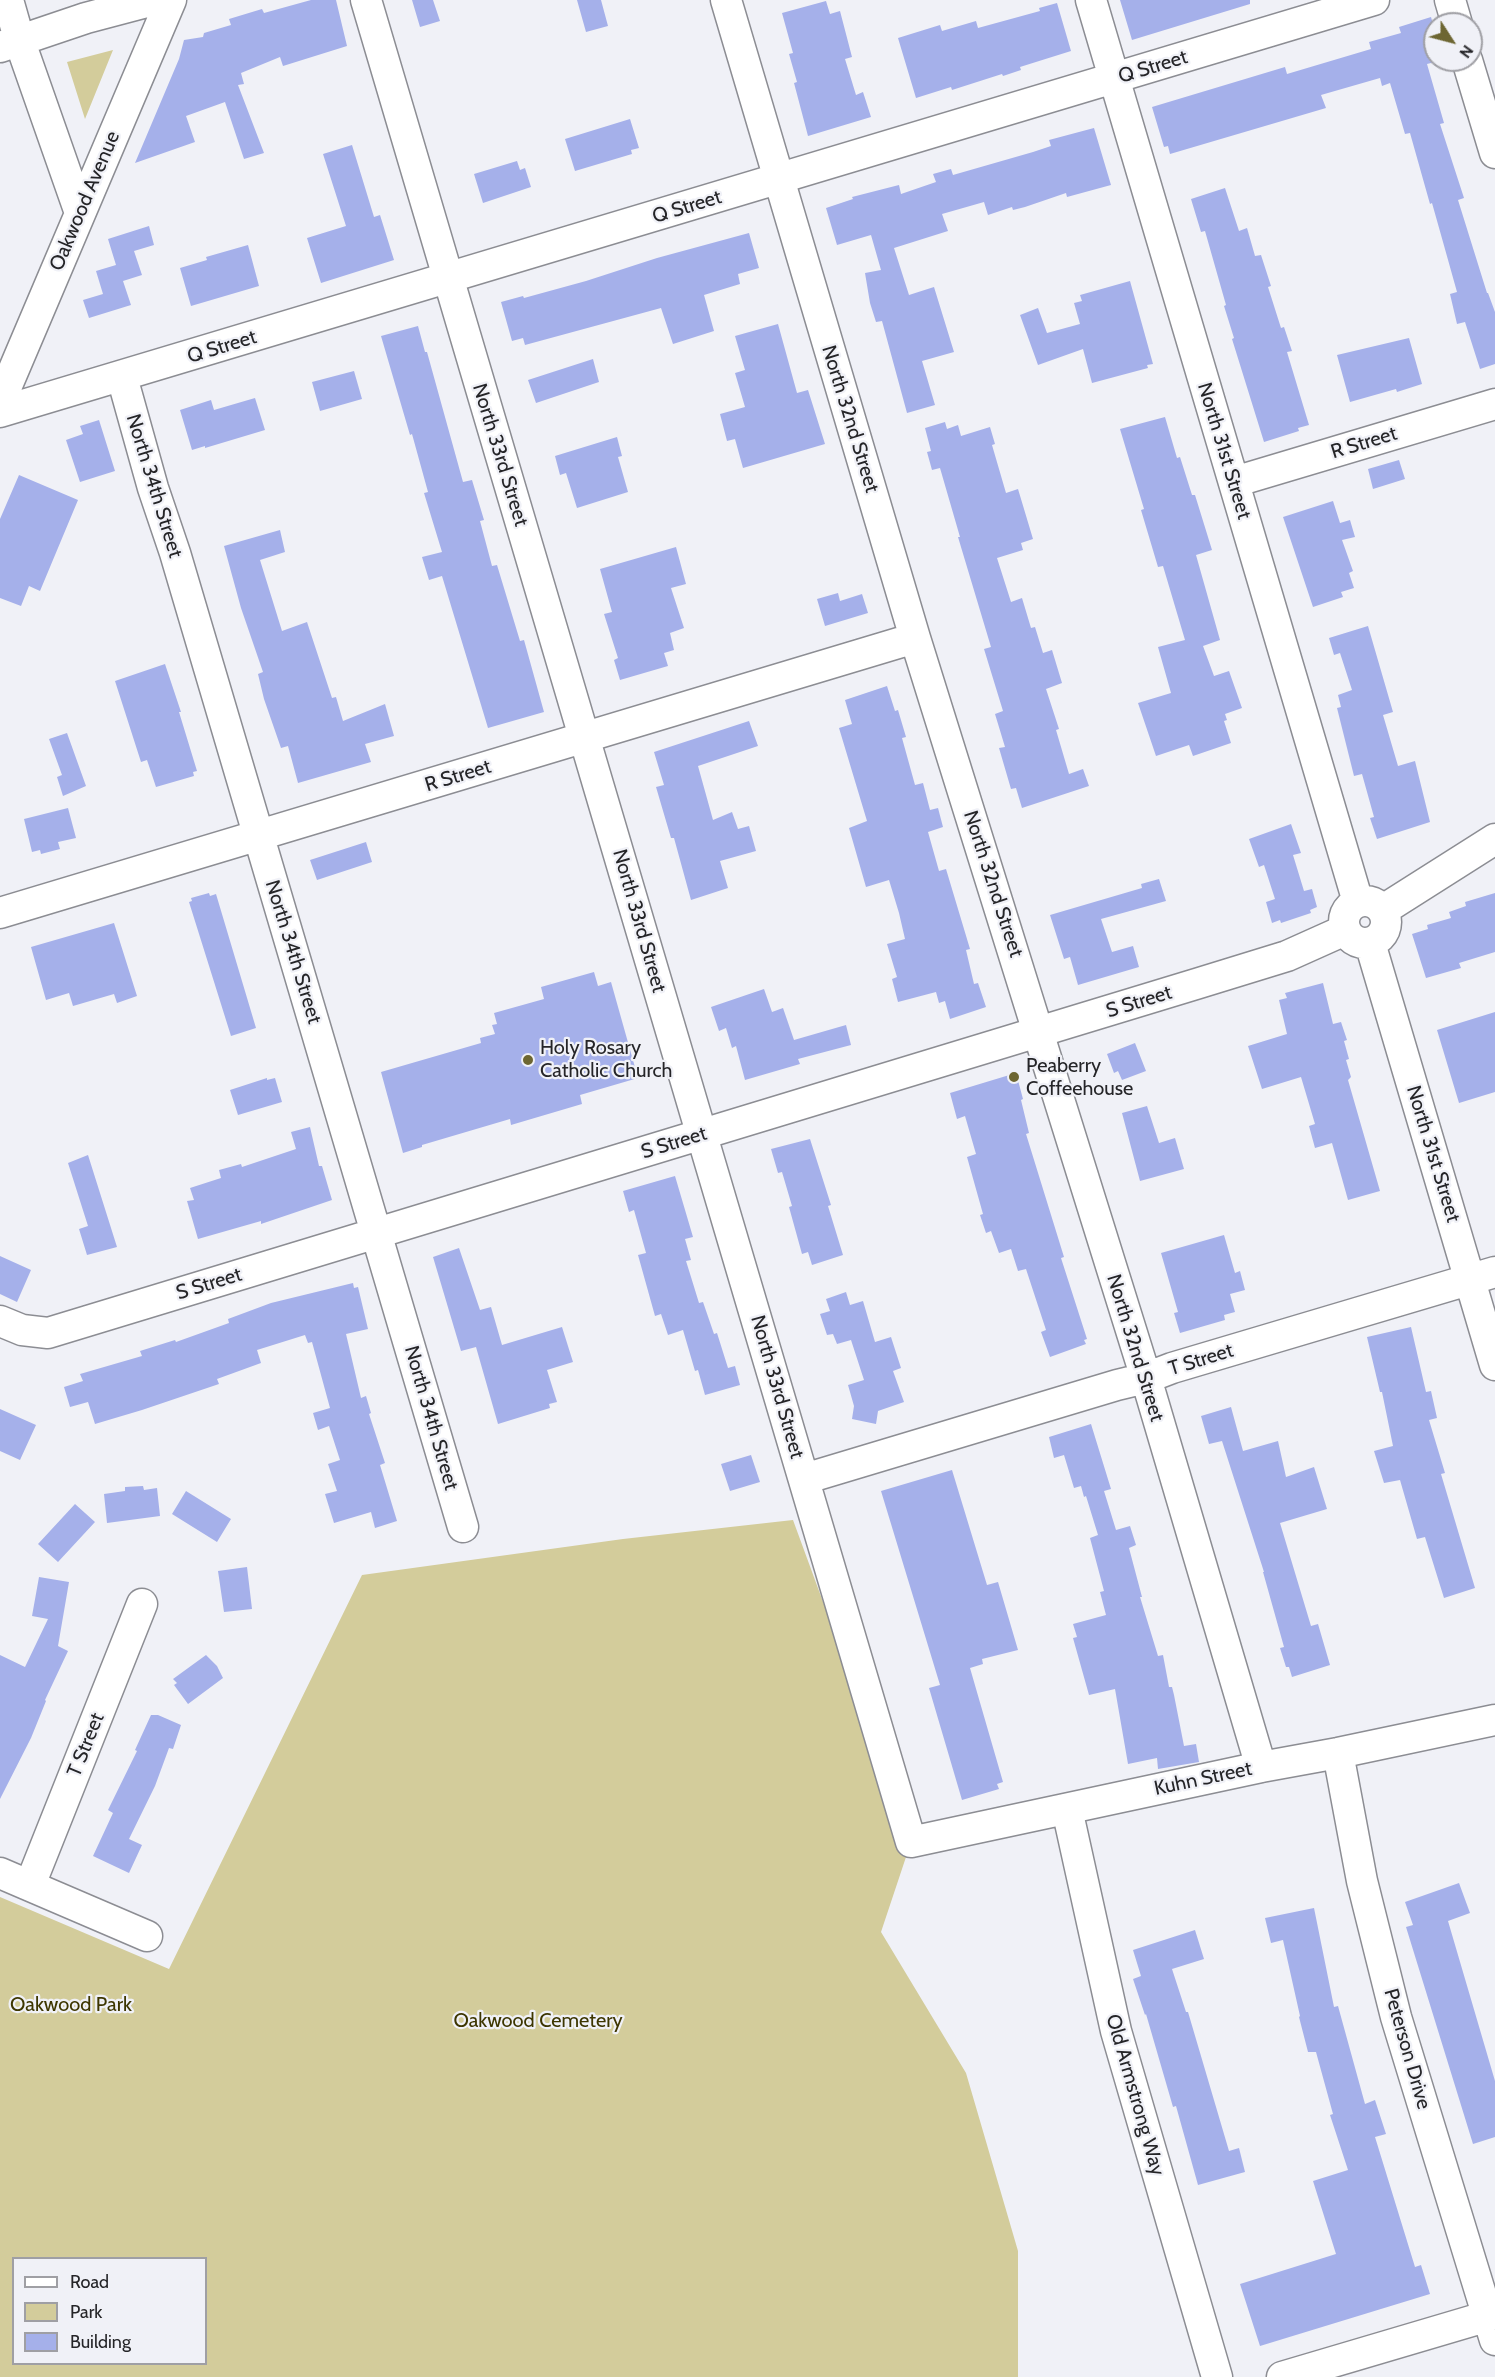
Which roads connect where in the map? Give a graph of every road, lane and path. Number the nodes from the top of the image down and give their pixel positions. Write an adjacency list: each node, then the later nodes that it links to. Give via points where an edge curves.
1 (8, 0): 8 (street)
2 (154, 0): 8 (street)
3 (171, 0): 13 (street, Oakwood Avenue)
4 (366, 0): 14 (street, North 33rd Street)
5 (726, 0): 12 (street, North 32nd Street)
6 (1091, 0): 10 (street, North 31st Street)
7 (1374, 0): 10 (street, Q Street)
8 (10, 44): 13 (street)
9 (1471, 72): 11 (street)
10 (1114, 78): 12 (street, Q Street); 19 (street, North 31st Street)
11 (1495, 153)
12 (779, 179): 14 (street, Q Street); 20 (street, North 32nd Street)
13 (80, 213): 16 (street, Oakwood Avenue)
14 (448, 279): 15 (street, Q Street); 21 (street, North 33rd Street)
15 (122, 377): 18 (street, Q Street); 22 (street, North 34th Street)
16 (0, 402)
17 (1495, 404): 19 (street, R Street)
18 (0, 412)
19 (1233, 482): 24 (street, North 31st Street)
20 (915, 638): 21 (street, R Street); 27 (street, North 32nd Street)
21 (584, 738): 22 (street, R Street); 28 (street, North 33rd Street)
22 (258, 836): 25 (street, R Street); 29 (street, North 34th Street)
23 (1495, 839): 24 (street)
24 (1370, 906): 26 (street, via 1347,910 1344,923); 26 (street, North 31st Street, via 1386,916 1385,930 1376,940)
25 (0, 914)
26 (1357, 937): 27 (street, S Street); 30 (street, North 31st Street)
27 (1040, 1032): 28 (street, S Street); 33 (street, North 32nd Street)
28 (702, 1134): 29 (street, S Street); 34 (street, North 33rd Street)
29 (376, 1233): 31 (street, S Street, via 48,1333 22,1330); 35 (street, North 34th Street)
30 (1482, 1275): 32 (street, North 31st Street); 33 (street, T Street)
31 (0, 1321)
32 (1495, 1365)
33 (1146, 1378): 34 (street, T Street); 39 (street, North 32nd Street)
34 (804, 1479): 41 (street, North 33rd Street)
35 (463, 1527)
36 (142, 1604): 43 (street, T Street)
37 (1495, 1720): 38 (street, Kuhn Street)
38 (1338, 1753): 39 (street, Kuhn Street); 45 (street, Peterson Drive, via 1362,1881 1393,2005)
39 (1261, 1767): 40 (street, Kuhn Street)
40 (1067, 1809): 41 (street, Kuhn Street); 46 (street, Old Armstrong Way, via 1113,2021)
41 (911, 1842)
42 (0, 1872): 43 (street)
43 (30, 1885): 44 (street)
44 (147, 1936)
45 (1493, 2323): 47 (street)
46 (1217, 2377)
47 (1282, 2377)

